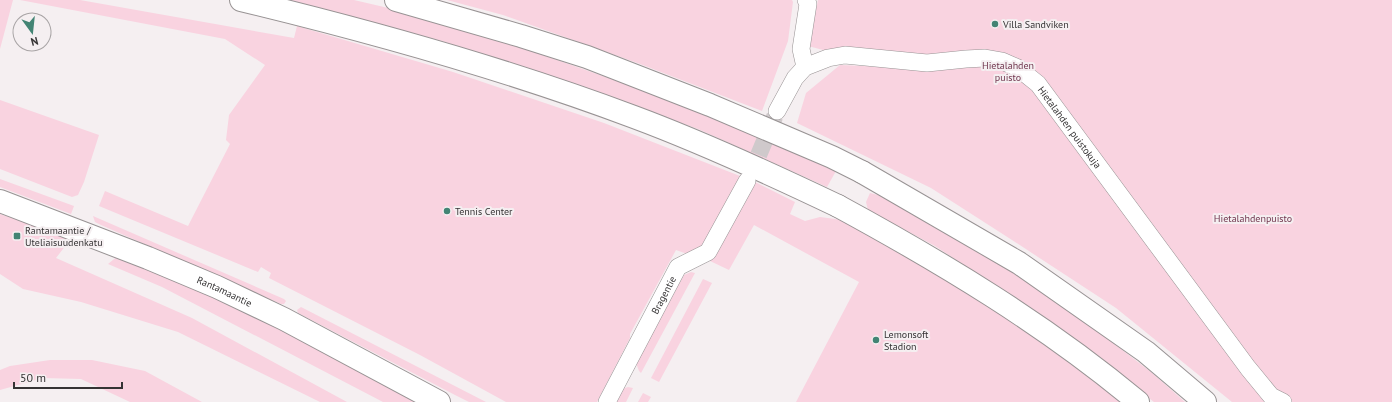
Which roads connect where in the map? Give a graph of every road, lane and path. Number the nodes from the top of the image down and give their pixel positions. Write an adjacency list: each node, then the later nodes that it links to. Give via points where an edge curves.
1 (241, 0): 10 (main road, via 337,23 454,56 636,118 743,161 838,206 922,253 1017,312)
2 (396, 0): 11 (main road, via 587,57 832,156 1018,263 1146,352)
3 (806, 0): 4 (street, via 808,4 801,49)
4 (805, 67): 5 (street, Hietalahden puistokuja, via 794,78); 12 (street, Hietalahden puistokuja, via 828,58 845,55 927,63 985,58 1002,61 1018,68 1038,84 1248,368 1271,396)
5 (778, 111)
6 (747, 182): 9 (street, Bragentie, via 708,252 678,267)
7 (0, 201): 8 (main road, Rantamaantie, via 217,287)
8 (440, 402)
9 (607, 402)
10 (1138, 402)
11 (1205, 402)
12 (1283, 402)

